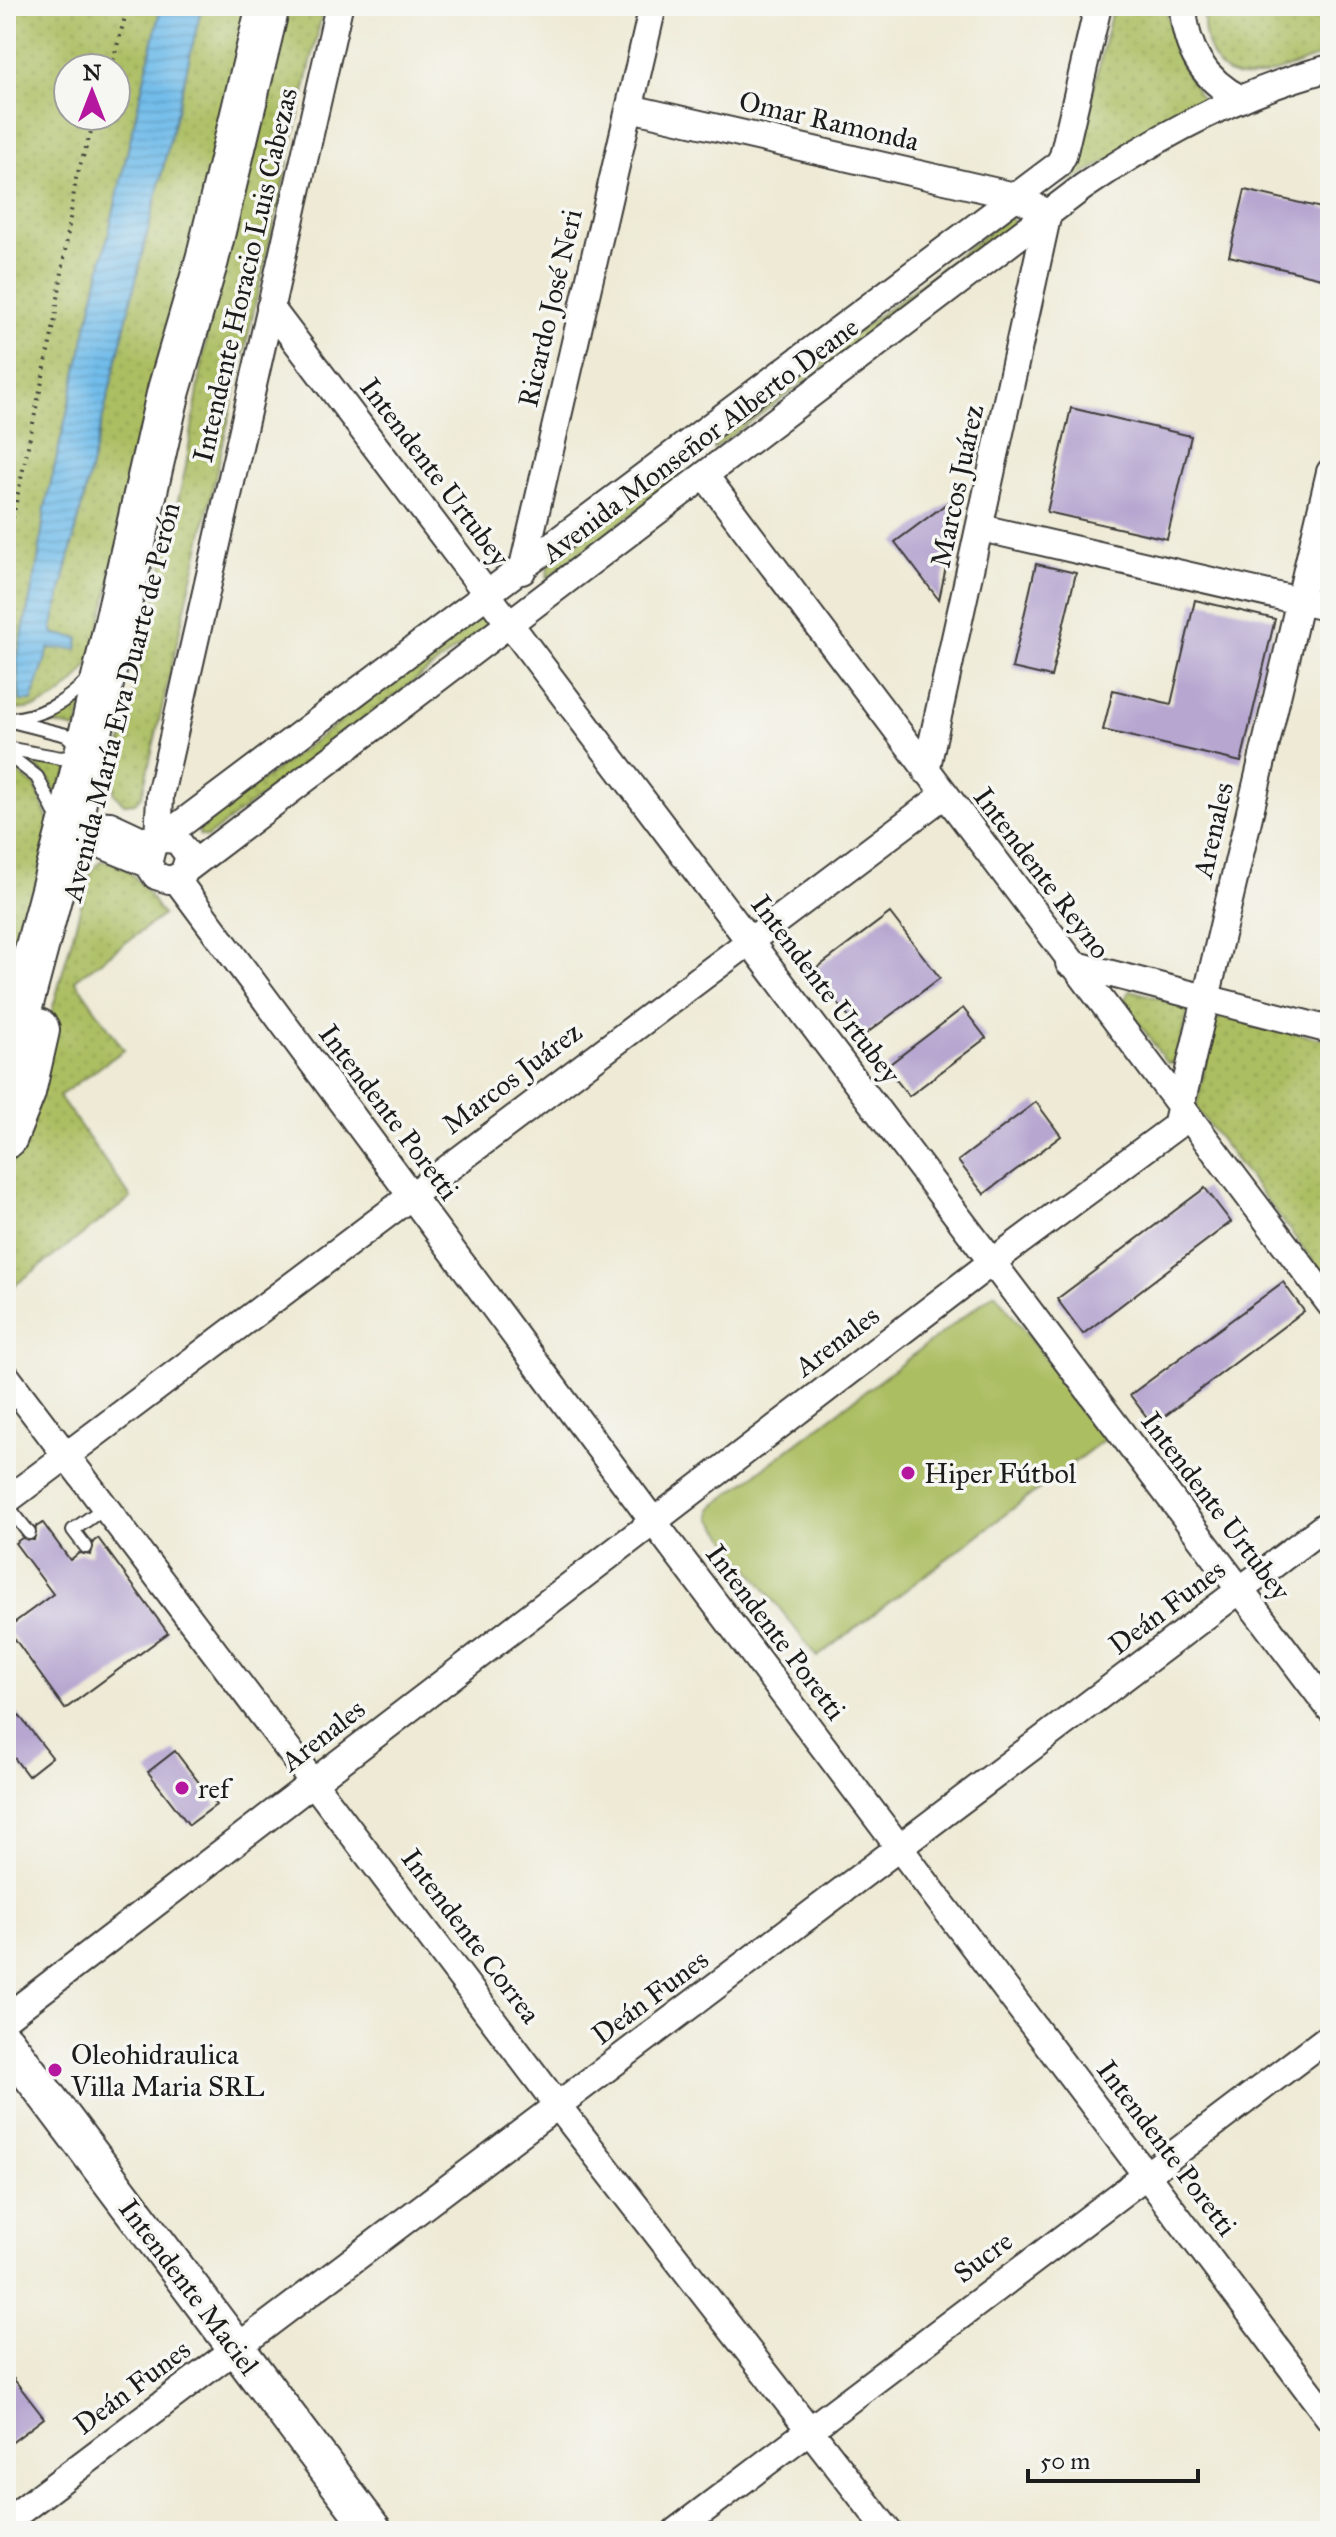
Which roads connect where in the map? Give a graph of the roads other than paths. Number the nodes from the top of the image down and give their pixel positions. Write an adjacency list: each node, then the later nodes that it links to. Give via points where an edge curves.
1 (268, 6): 11 (highway, Avenida María Eva Duarte de Perón)
2 (339, 6): 12 (street, Intendente Horacio Luis Cabezas)
3 (653, 6): 8 (street, Ricardo José Neri)
4 (1098, 6): 9 (street, Avenida Monseñor Alberto Deane, via 1063,156)
5 (1183, 6): 7 (street, via 1187,37 1202,69)
6 (1330, 68): 7 (street, Avenida Monseñor Alberto Deane)
7 (1232, 103): 10 (street, Avenida Monseñor Alberto Deane, via 1117,164)
8 (630, 108): 9 (street, Omar Ramonda); 16 (street, Ricardo José Neri)
9 (1015, 196): 10 (street, Omar Ramonda); 16 (street, Avenida Monseñor Alberto Deane)
10 (1048, 213): 14 (street, Avenida Monseñor Alberto Deane); 15 (street, Marcos Juárez)
11 (207, 260): 21 (highway, Avenida María Eva Duarte de Perón, via 169,390); 24 (highway, Avenida María Eva Duarte de Perón, via 178,472)
12 (270, 307): 17 (street, Intendente Urtubey); 28 (street, Intendente Horacio Luis Cabezas, via 160,795)
13 (1330, 472): 18 (street, Arenales)
14 (706, 477): 20 (street, Avenida Monseñor Alberto Deane); 25 (street, Intendente Reyno)
15 (981, 528): 18 (street); 25 (street, Marcos Juárez)
16 (523, 567): 17 (street, Avenida Monseñor Alberto Deane); 20 (street, Ricardo José Neri)
17 (487, 594): 20 (street, Intendente Urtubey); 28 (street, Avenida Monseñor Alberto Deane)
18 (1300, 601): 19 (street); 32 (street, Arenales)
19 (1330, 608)
20 (510, 625): 29 (street, Avenida Monseñor Alberto Deane); 30 (street, Intendente Urtubey)
21 (110, 649): 22 (lane, via 67,700 37,715); 24 (highway, Avenida María Eva Duarte de Perón)
22 (6, 720): 24 (lane, via 66,735)
23 (6, 750): 24 (lane, via 61,758); 27 (lane, via 37,777)
24 (98, 756): 27 (highway, Avenida María Eva Duarte de Perón)
25 (926, 771): 26 (street, Intendente Reyno)
26 (944, 795): 30 (street, Marcos Juárez); 31 (street, Intendente Reyno)
27 (76, 828): 28 (street, via 110,825); 34 (highway, Avenida María Eva Duarte de Perón); 36 (highway, Avenida María Eva Duarte de Perón, via 27,1083)
28 (156, 847): 29 (street, via 156,876); 29 (street, Intendente Poretti, via 183,844 189,856)
29 (182, 874): 37 (street, Intendente Poretti)
30 (750, 942): 37 (street, Marcos Juárez); 38 (street, Intendente Urtubey)
31 (1069, 963): 32 (street); 35 (street, Intendente Reyno)
32 (1207, 1000): 33 (street); 35 (street, Arenales)
33 (1330, 1030)
34 (6, 1063)
35 (1181, 1110): 38 (street, Arenales, via 1176,1126); 39 (street, Intendente Reyno)
36 (6, 1137)
37 (410, 1194): 41 (street, Marcos Juárez); 44 (street, Intendente Poretti)
38 (992, 1262): 44 (street, Arenales); 48 (street, Intendente Urtubey)
39 (1330, 1304)
40 (6, 1376): 41 (street, Intendente Correa)
41 (68, 1456): 42 (street, Marcos Juárez); 43 (street, Intendente Correa)
42 (6, 1503): 46 (lane)
43 (107, 1506): 47 (lane, via 73,1530); 50 (street, Intendente Correa)
44 (653, 1521): 50 (street, Arenales); 51 (street, Intendente Poretti)
45 (1330, 1522): 48 (street, Deán Funes)
46 (29, 1533)
47 (86, 1547)
48 (1241, 1592): 49 (street, Intendente Urtubey); 51 (street, Deán Funes)
49 (1330, 1709)
50 (315, 1781): 52 (street, Arenales); 55 (street, Intendente Correa)
51 (900, 1849): 55 (street, Deán Funes); 56 (street, Intendente Poretti)
52 (6, 2018)
53 (1330, 2036): 56 (street, Sucre)
54 (6, 2042): 57 (main road, Intendente Maciel)
55 (558, 2106): 57 (street, Deán Funes); 59 (street, Intendente Correa)
56 (1146, 2173): 58 (street, Intendente Poretti); 59 (street, Sucre)
57 (236, 2349): 60 (street, Deán Funes); 61 (main road, Intendente Maciel)
58 (1330, 2419)
59 (810, 2429): 62 (street, Sucre); 63 (street, Intendente Correa)
60 (6, 2522)
61 (374, 2531)
62 (676, 2531)
63 (888, 2531)

